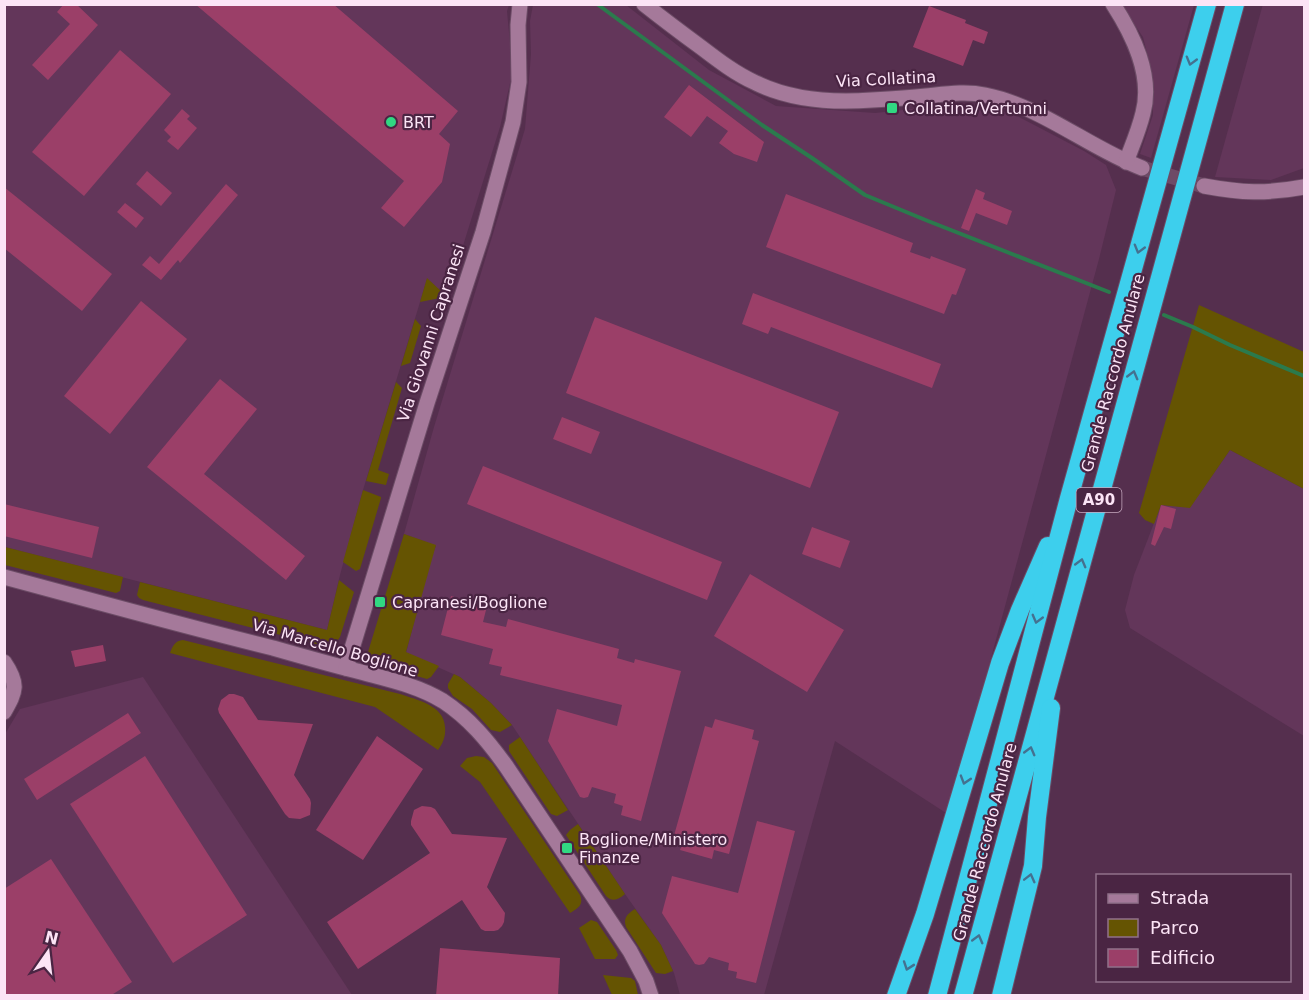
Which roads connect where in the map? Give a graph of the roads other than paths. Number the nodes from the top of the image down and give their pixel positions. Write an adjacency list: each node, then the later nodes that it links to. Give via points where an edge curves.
1 (520, 4): 14 (street, Via Giovanni Capranesi, via 519,82 513,122 483,232)
2 (644, 4): 6 (street, Via Collatina, via 734,71 772,90 808,99 848,101 955,93 985,95 1031,111)
3 (1113, 4): 6 (street, via 1134,41 1145,88 1143,114)
4 (1207, 4): 10 (highway, Grande Raccordo Anulare / A90, one-way to 10)
5 (1235, 4): 12 (highway, Grande Raccordo Anulare / A90, one-way to 5)
6 (1126, 162): 7 (street, Via Collatina)
7 (1142, 168)
8 (1204, 186): 9 (street, via 1269,193)
9 (1305, 187)
10 (1070, 498): 17 (highway, one-way to 17, via 1000,663 925,914); 18 (highway, Grande Raccordo Anulare / A90, one-way to 18)
11 (4, 577): 14 (street, Via Marcello Boglione)
12 (1059, 643): 19 (highway, Grande Raccordo Anulare / A90, one-way to 12); 20 (highway, one-way to 12, via 1033,866)
13 (4, 662): 15 (street, via 15,687)
14 (346, 668): 16 (street, Via Marcello Boglione, via 434,697 461,714 480,733 630,951)
15 (4, 712)
16 (651, 996)
17 (896, 996)
18 (937, 996)
19 (963, 996)
20 (1001, 996)

